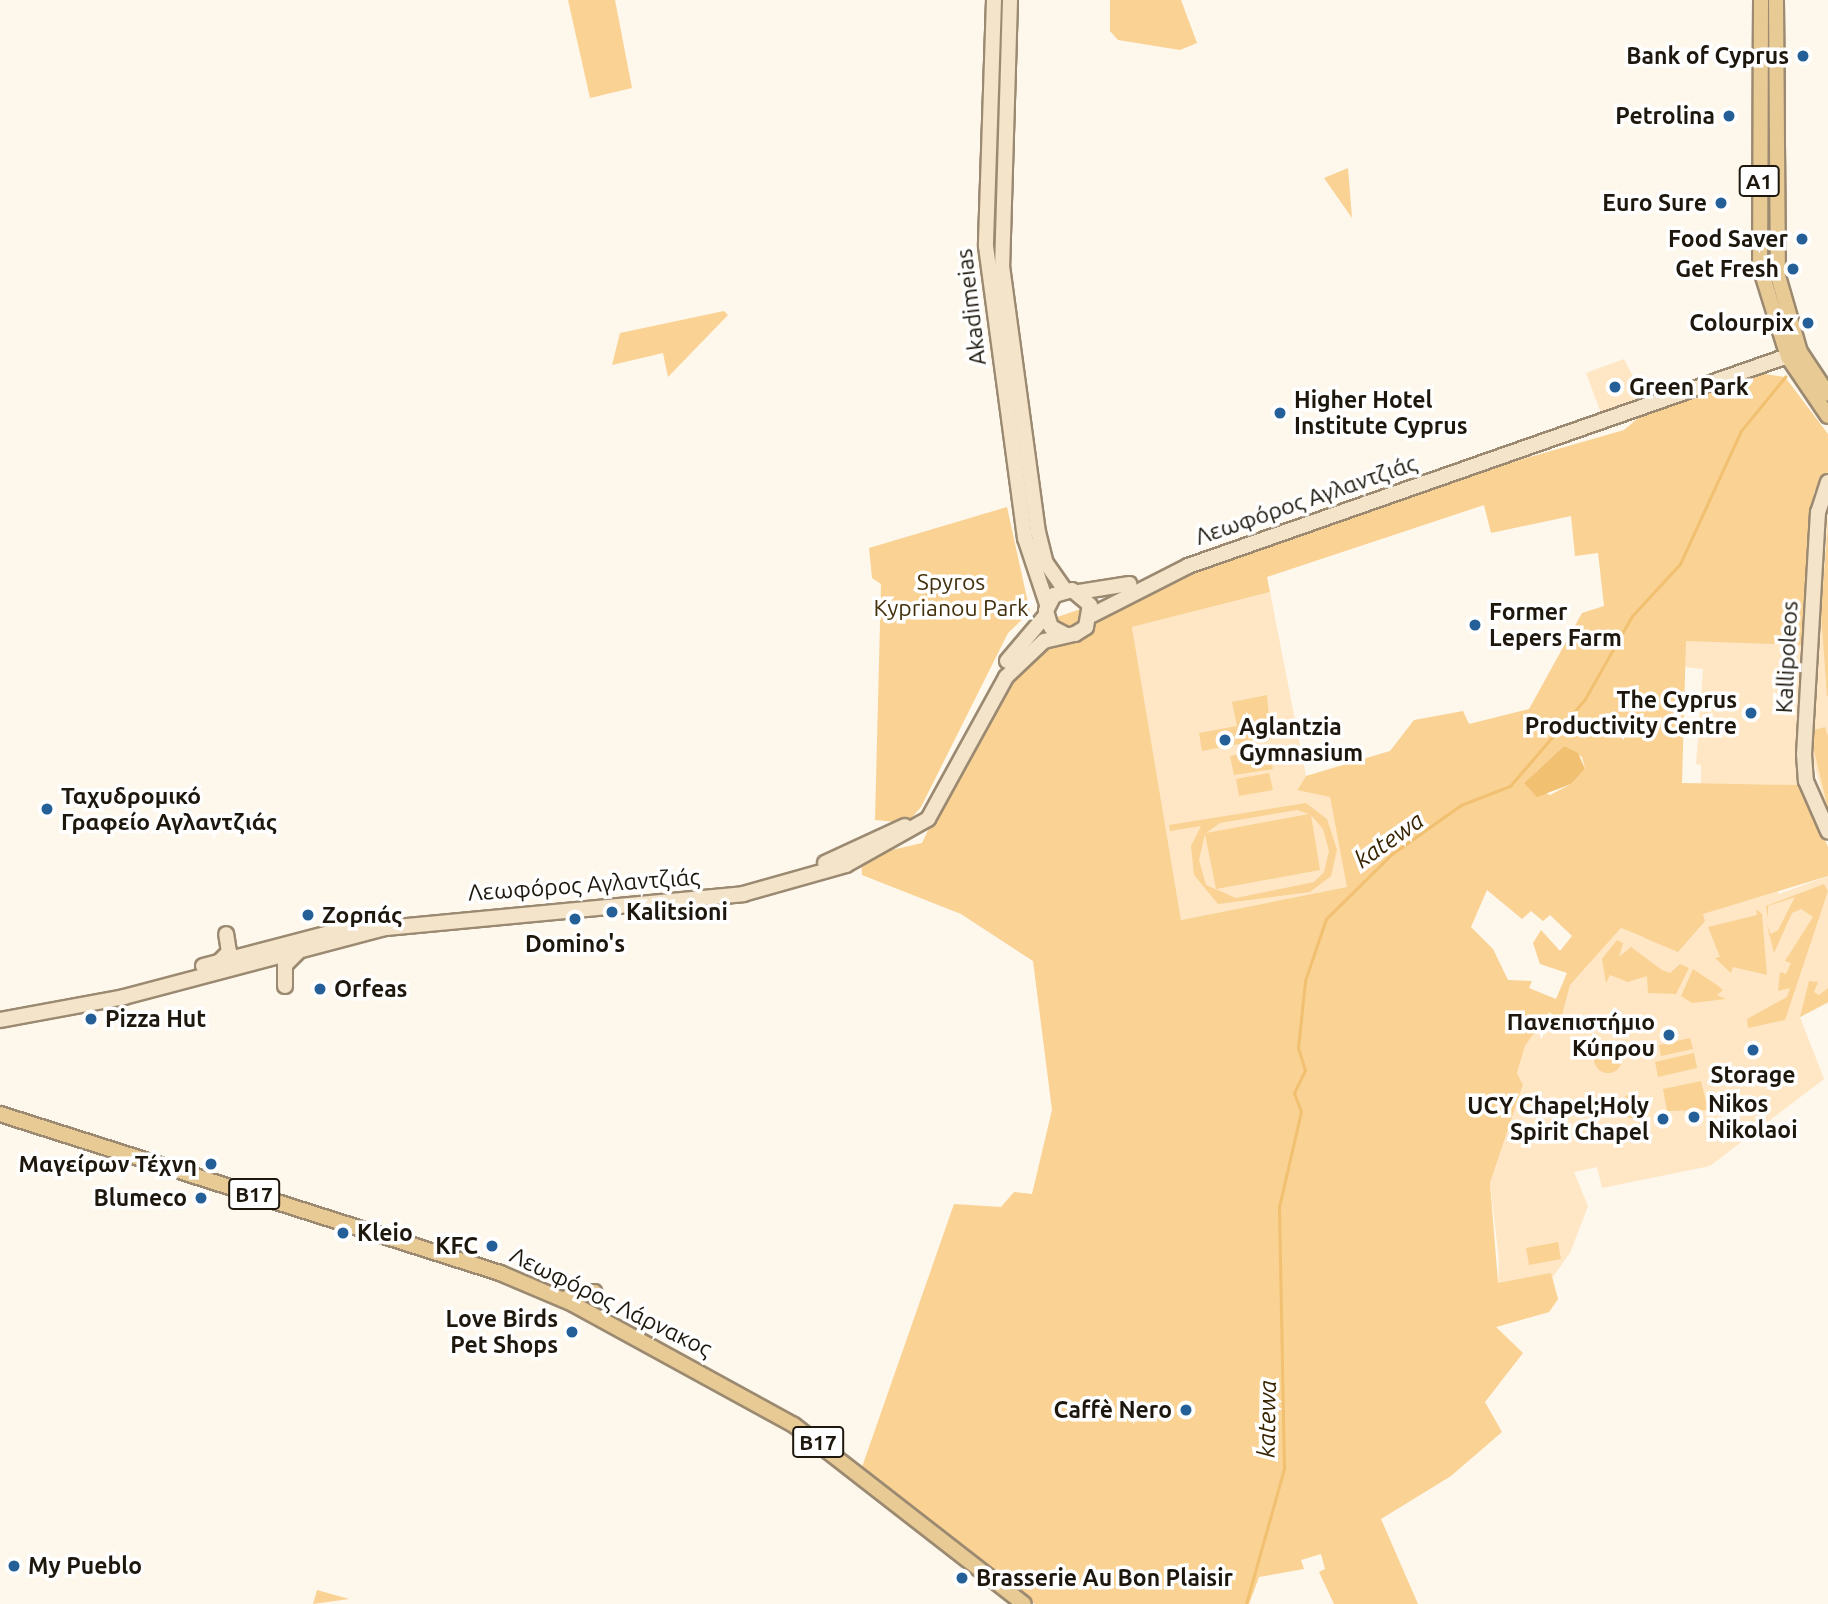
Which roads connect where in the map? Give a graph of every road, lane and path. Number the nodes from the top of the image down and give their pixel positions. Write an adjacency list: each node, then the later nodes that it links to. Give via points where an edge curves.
1 (994, 0): 11 (main road, Akadimeias, via 987,258 1025,538)
2 (1010, 0): 10 (main road, Akadimeias, via 1003,275 1038,532 1046,563)
3 (1761, 0): 5 (main road, A1, via 1759,251)
4 (1776, 0): 5 (main road, A1, via 1774,250)
5 (1794, 354): 6 (main road, A1); 7 (main road, A1); 9 (main road, Λεωφόρος Αγλαντζιάς)
6 (1828, 394)
7 (1828, 416)
8 (1828, 482): 14 (main road, Kallipoleos, via 1818,521 1804,754 1810,794)
9 (1145, 582): 10 (main road, Λεωφόρος Αγλαντζιάς); 12 (main road, Λεωφόρος Αγλαντζιάς)
10 (1072, 591): 11 (main road, Λεωφόρος Αγλαντζιάς); 12 (main road, Akadimeias)
11 (1047, 610): 13 (main road); 17 (main road, Λεωφόρος Αγλαντζιάς, via 1002,667 923,811 852,852 752,886 417,915 317,933)
12 (1092, 615): 13 (main road, Λεωφόρος Αγλαντζιάς, via 1083,630)
13 (1066, 635): 16 (main road, Λεωφόρος Αγλαντζιάς, via 1044,641 1006,677 928,819 859,861 743,894 427,921)
14 (1828, 831)
15 (226, 934): 17 (main road, via 229,952)
16 (303, 949): 18 (main road, via 288,959); 20 (main road, Λεωφόρος Αγλαντζιάς, via 124,997)
17 (220, 961): 19 (main road, Λεωφόρος Αγλαντζιάς, via 123,988)
18 (285, 986)
19 (0, 1010)
20 (0, 1020)
21 (0, 1114): 23 (main road, Λεωφόρος Λάρνακος / B17, via 500,1273)
22 (594, 1292): 23 (main road)
23 (558, 1297): 24 (main road, Λεωφόρος Λάρνακος / B17, via 794,1425)
24 (1024, 1604)

